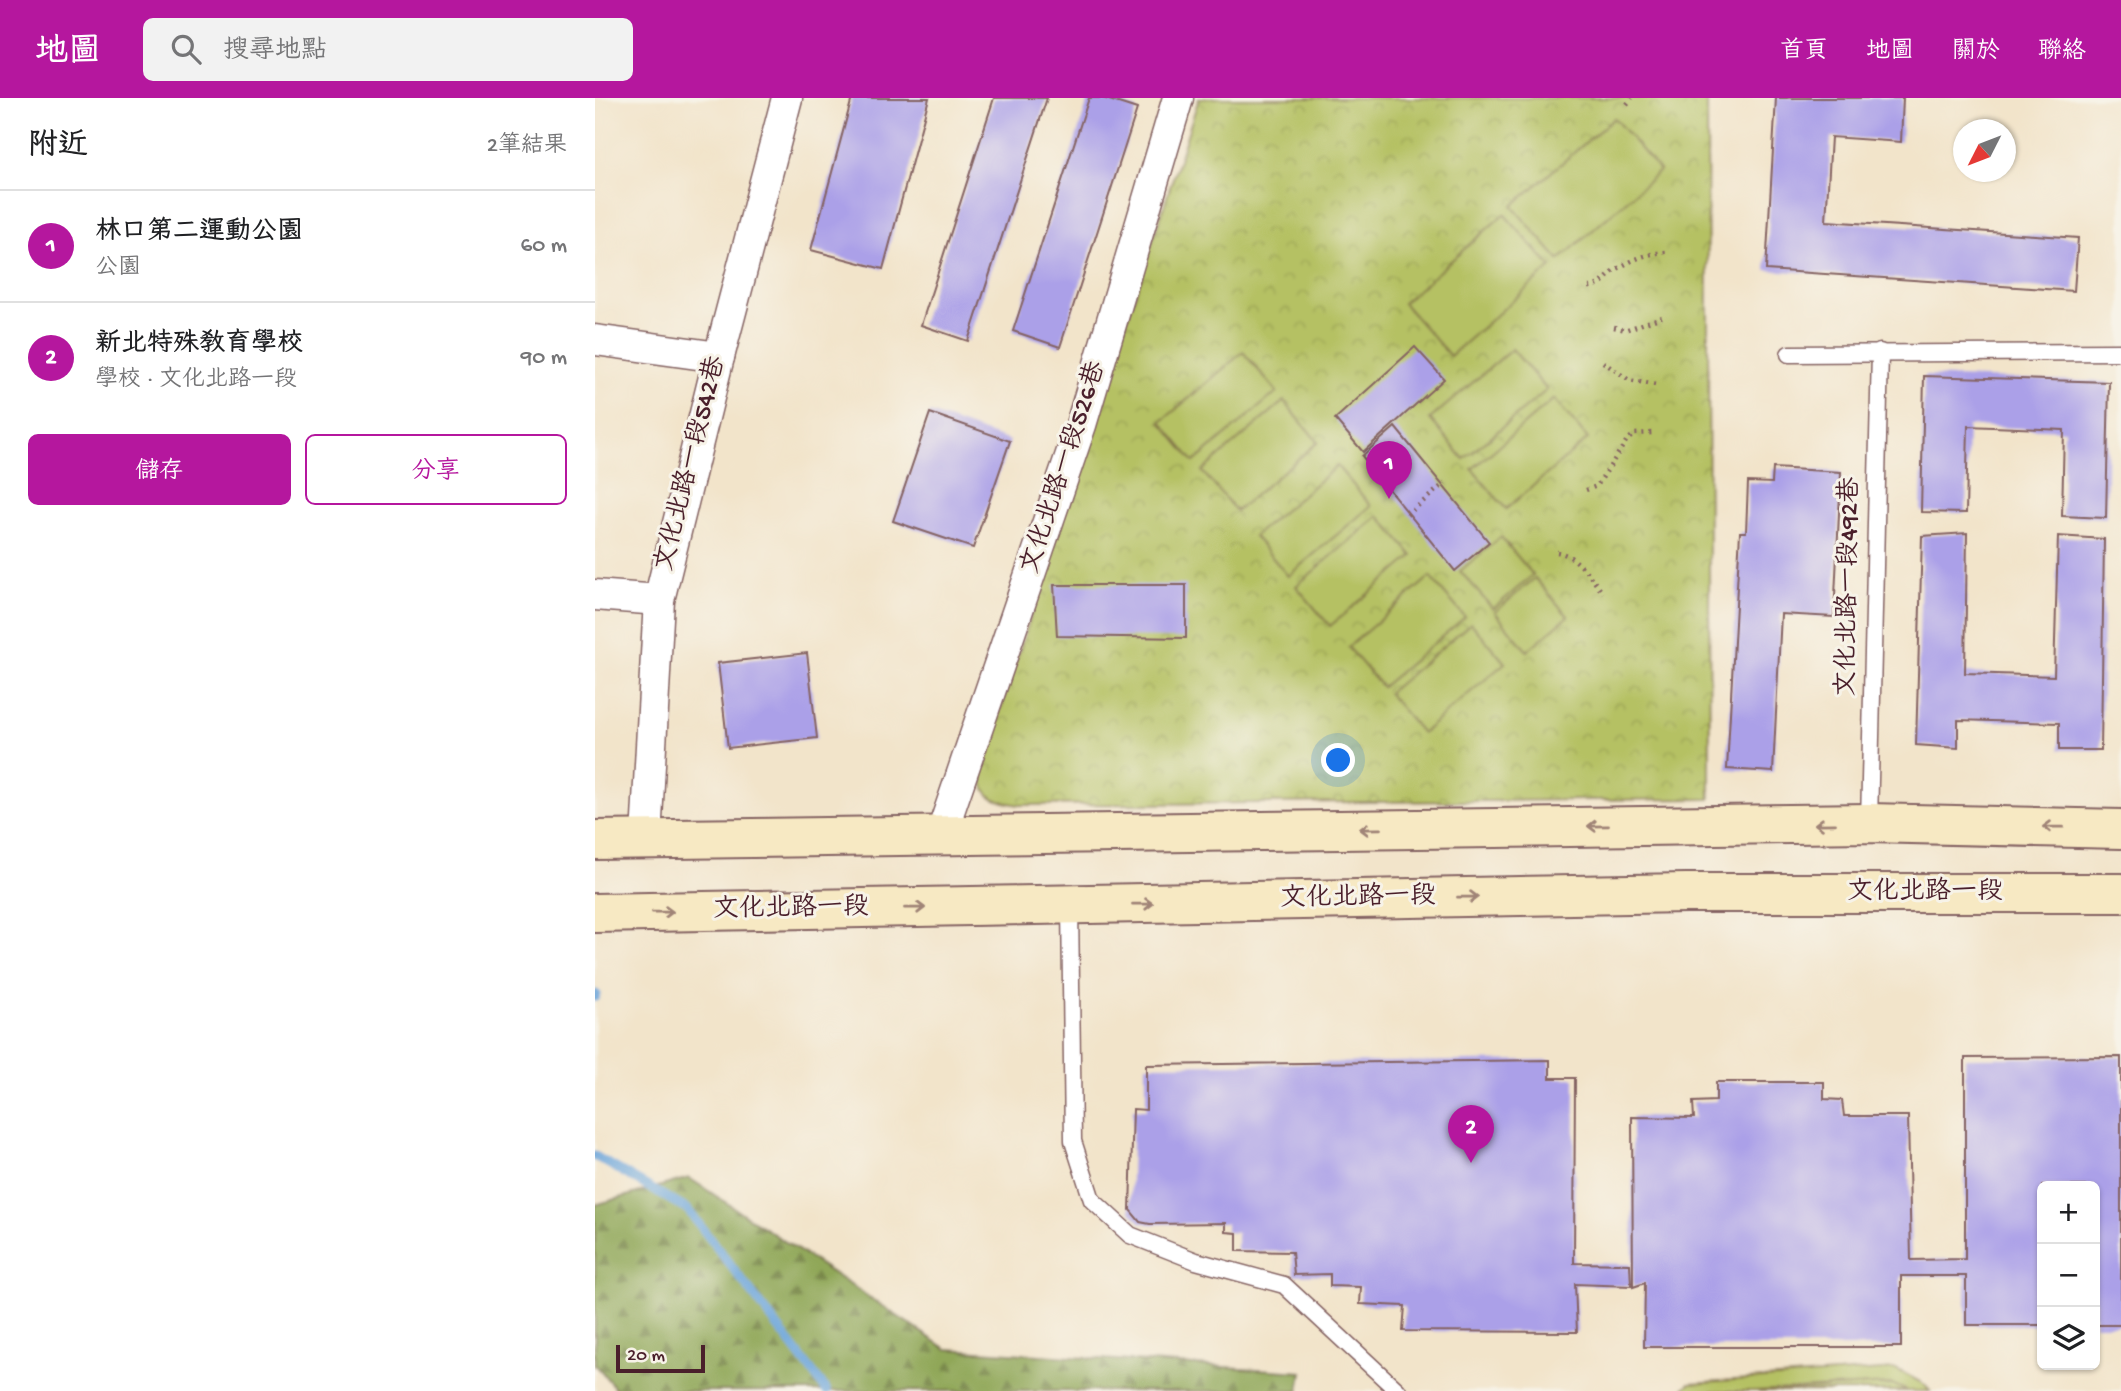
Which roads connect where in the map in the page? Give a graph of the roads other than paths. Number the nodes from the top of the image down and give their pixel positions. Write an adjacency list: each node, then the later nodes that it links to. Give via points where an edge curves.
1 (787, 98): 7 (street, 文化北路一段542巷)
2 (1178, 98): 12 (street, 文化北路一段526巷, via 1081,425)
3 (595, 340): 7 (street)
4 (1880, 352): 5 (lane); 6 (lane); 10 (lane, 文化北路一段492巷)
5 (2121, 352)
6 (1789, 354)
7 (719, 357): 9 (street, 文化北路一段542巷)
8 (595, 595): 9 (street)
9 (659, 600): 13 (street, 文化北路一段542巷)
10 (1869, 823): 11 (main road, one-way to 10); 12 (main road, one-way to 12)
11 (2121, 829)
12 (941, 835): 13 (main road)
13 (646, 838): 14 (main road)
14 (595, 840)
15 (2121, 894): 16 (main road, 文化北路一段, one-way to 15, via 1686,893)
16 (1070, 905): 17 (main road, 文化北路一段, one-way to 16); 18 (lane, via 1073,1141 1092,1200 1130,1235 1196,1261 1283,1285)
17 (595, 913)
18 (1398, 1391)

